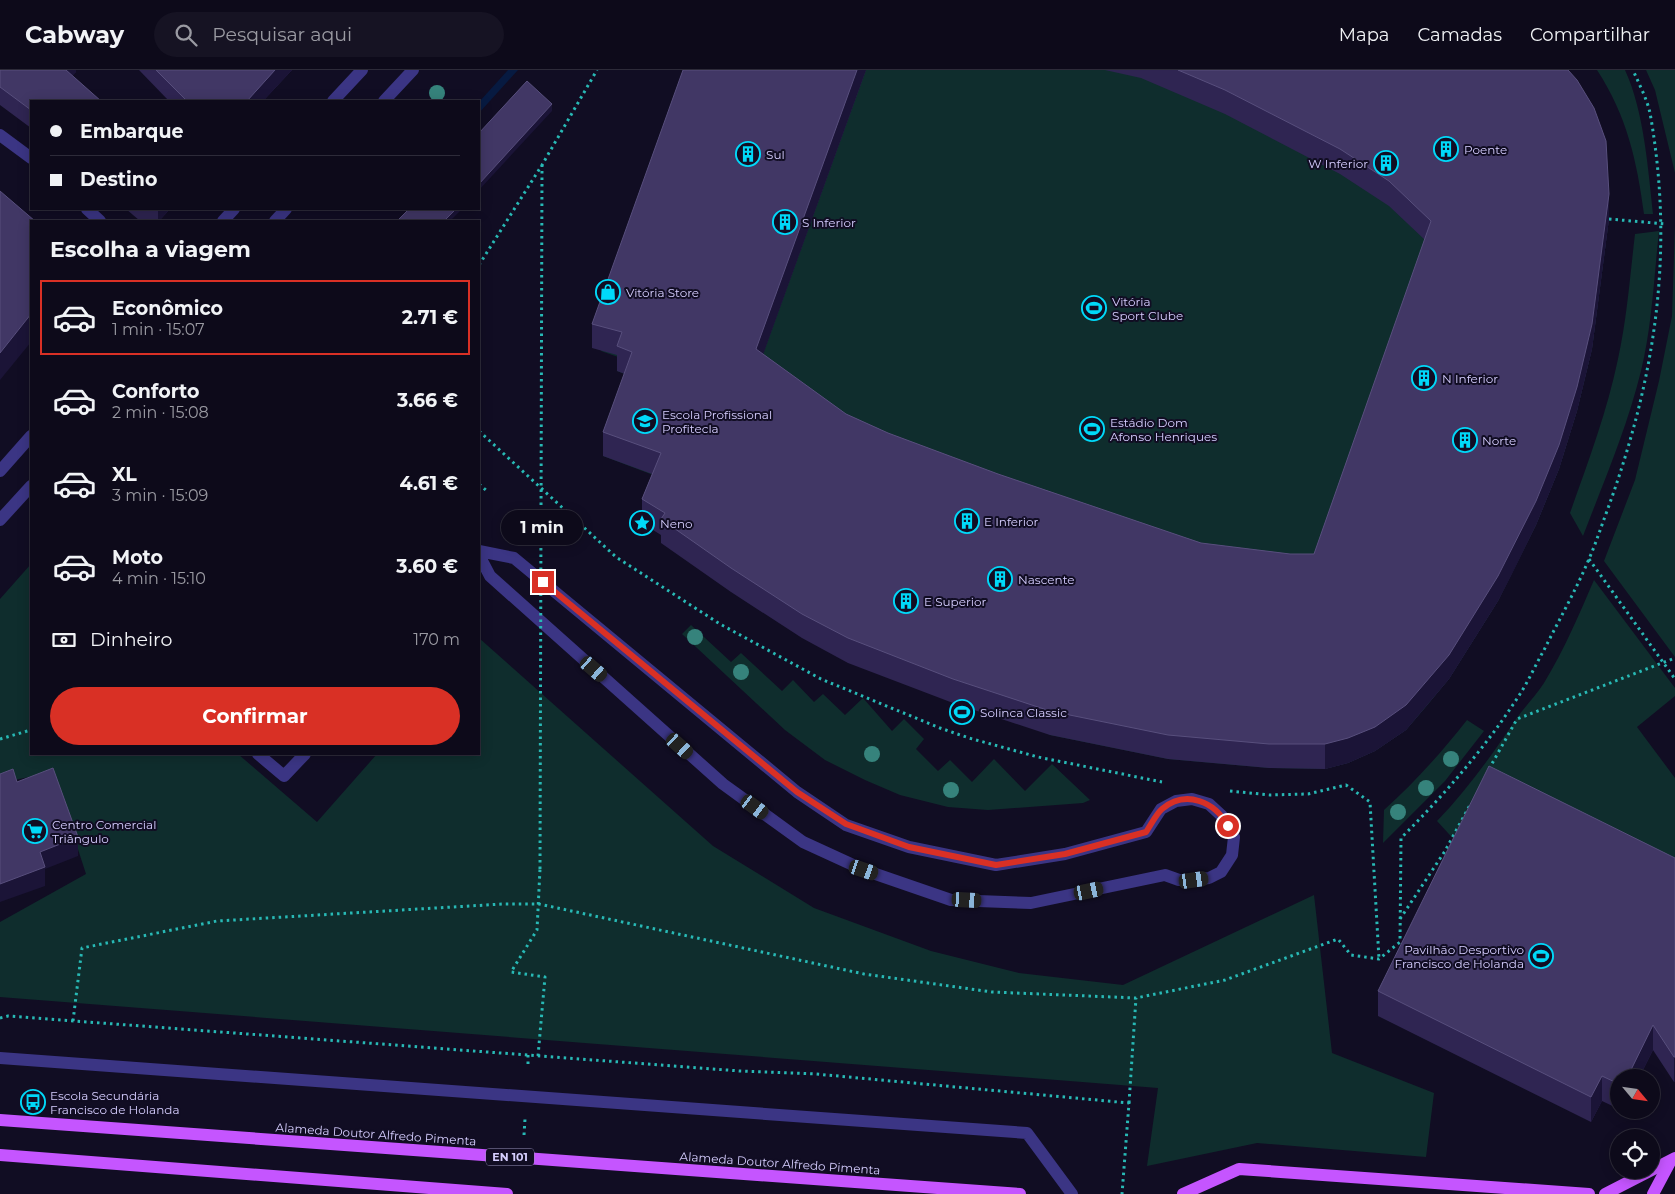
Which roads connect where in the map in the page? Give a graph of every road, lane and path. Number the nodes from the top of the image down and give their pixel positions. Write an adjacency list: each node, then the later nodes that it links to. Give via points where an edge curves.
1 (362, 70): 5 (street)
2 (413, 70): 6 (street)
3 (597, 70): 9 (path)
4 (1633, 70): 13 (path, via 1650,111 1666,225)
5 (334, 100)
6 (385, 100)
7 (0, 135): 8 (street)
8 (30, 157)
9 (542, 165): 18 (path); 40 (path, bridge)
10 (88, 210): 14 (street)
11 (233, 210): 15 (street)
12 (285, 210): 16 (street)
13 (1609, 219)
14 (99, 220)
15 (224, 220)
16 (276, 220)
17 (1666, 234): 28 (path, via 1655,347 1641,409)
18 (480, 263)
19 (480, 432): 37 (path, via 616,556 720,624 821,679 969,738 1032,755)
20 (30, 437): 21 (street)
21 (0, 471)
22 (480, 485): 24 (path)
23 (30, 487): 25 (street)
24 (488, 492)
25 (0, 520)
26 (480, 550): 27 (street, via 514,558 797,792 846,824 909,847 996,865 1065,854 1146,832 1161,810 1176,801 1192,799 1209,804 1222,816 1234,837 1232,855 1221,872 1209,878 1179,880 1165,875 1031,903 950,900 864,870 803,842 722,784 490,576)
27 (480, 557)
28 (1589, 559): 30 (path); 41 (path, via 1520,694 1473,759 1401,838)
29 (1675, 658): 30 (path)
30 (1663, 662): 31 (path); 36 (path, via 1517,719)
31 (1675, 678)
32 (30, 730): 33 (path)
33 (0, 739)
34 (259, 755): 35 (street, via 284,776)
35 (304, 755)
36 (1485, 777)
37 (1168, 783)
38 (1227, 791): 42 (path, via 1308,794 1346,784 1370,802)
39 (1472, 801): 41 (path, via 1445,851)
40 (538, 904): 43 (path, via 864,974 992,992); 45 (path, via 217,921 82,948); 47 (path, via 537,930 511,972 546,977)
41 (1400, 919): 42 (path, via 1400,942)
42 (1379, 959): 43 (path, via 1351,955 1338,939 1225,980)
43 (1136, 998): 50 (path)
44 (0, 1018): 45 (path)
45 (73, 1021): 46 (path)
46 (528, 1055): 47 (path); 49 (path)
47 (538, 1056): 50 (path, via 816,1074)
48 (0, 1058): 60 (street, via 1027,1133)
49 (528, 1064)
50 (1129, 1104): 61 (path)
51 (526, 1113): 53 (path)
52 (0, 1120): 59 (main road, Alameda Doutor Alfredo Pimenta / EN 101)
53 (524, 1139)
54 (0, 1155): 58 (main road)
55 (1672, 1160): 65 (main road); 66 (main road)
56 (1212, 1181): 57 (main road, via 1239,1169); 62 (main road); 63 (main road)
57 (1447, 1190): 64 (main road)
58 (507, 1194)
59 (1020, 1194)
60 (1072, 1194)
61 (1122, 1194)
62 (1183, 1194)
63 (1208, 1194)
64 (1589, 1194)
65 (1605, 1194)
66 (1653, 1194)

